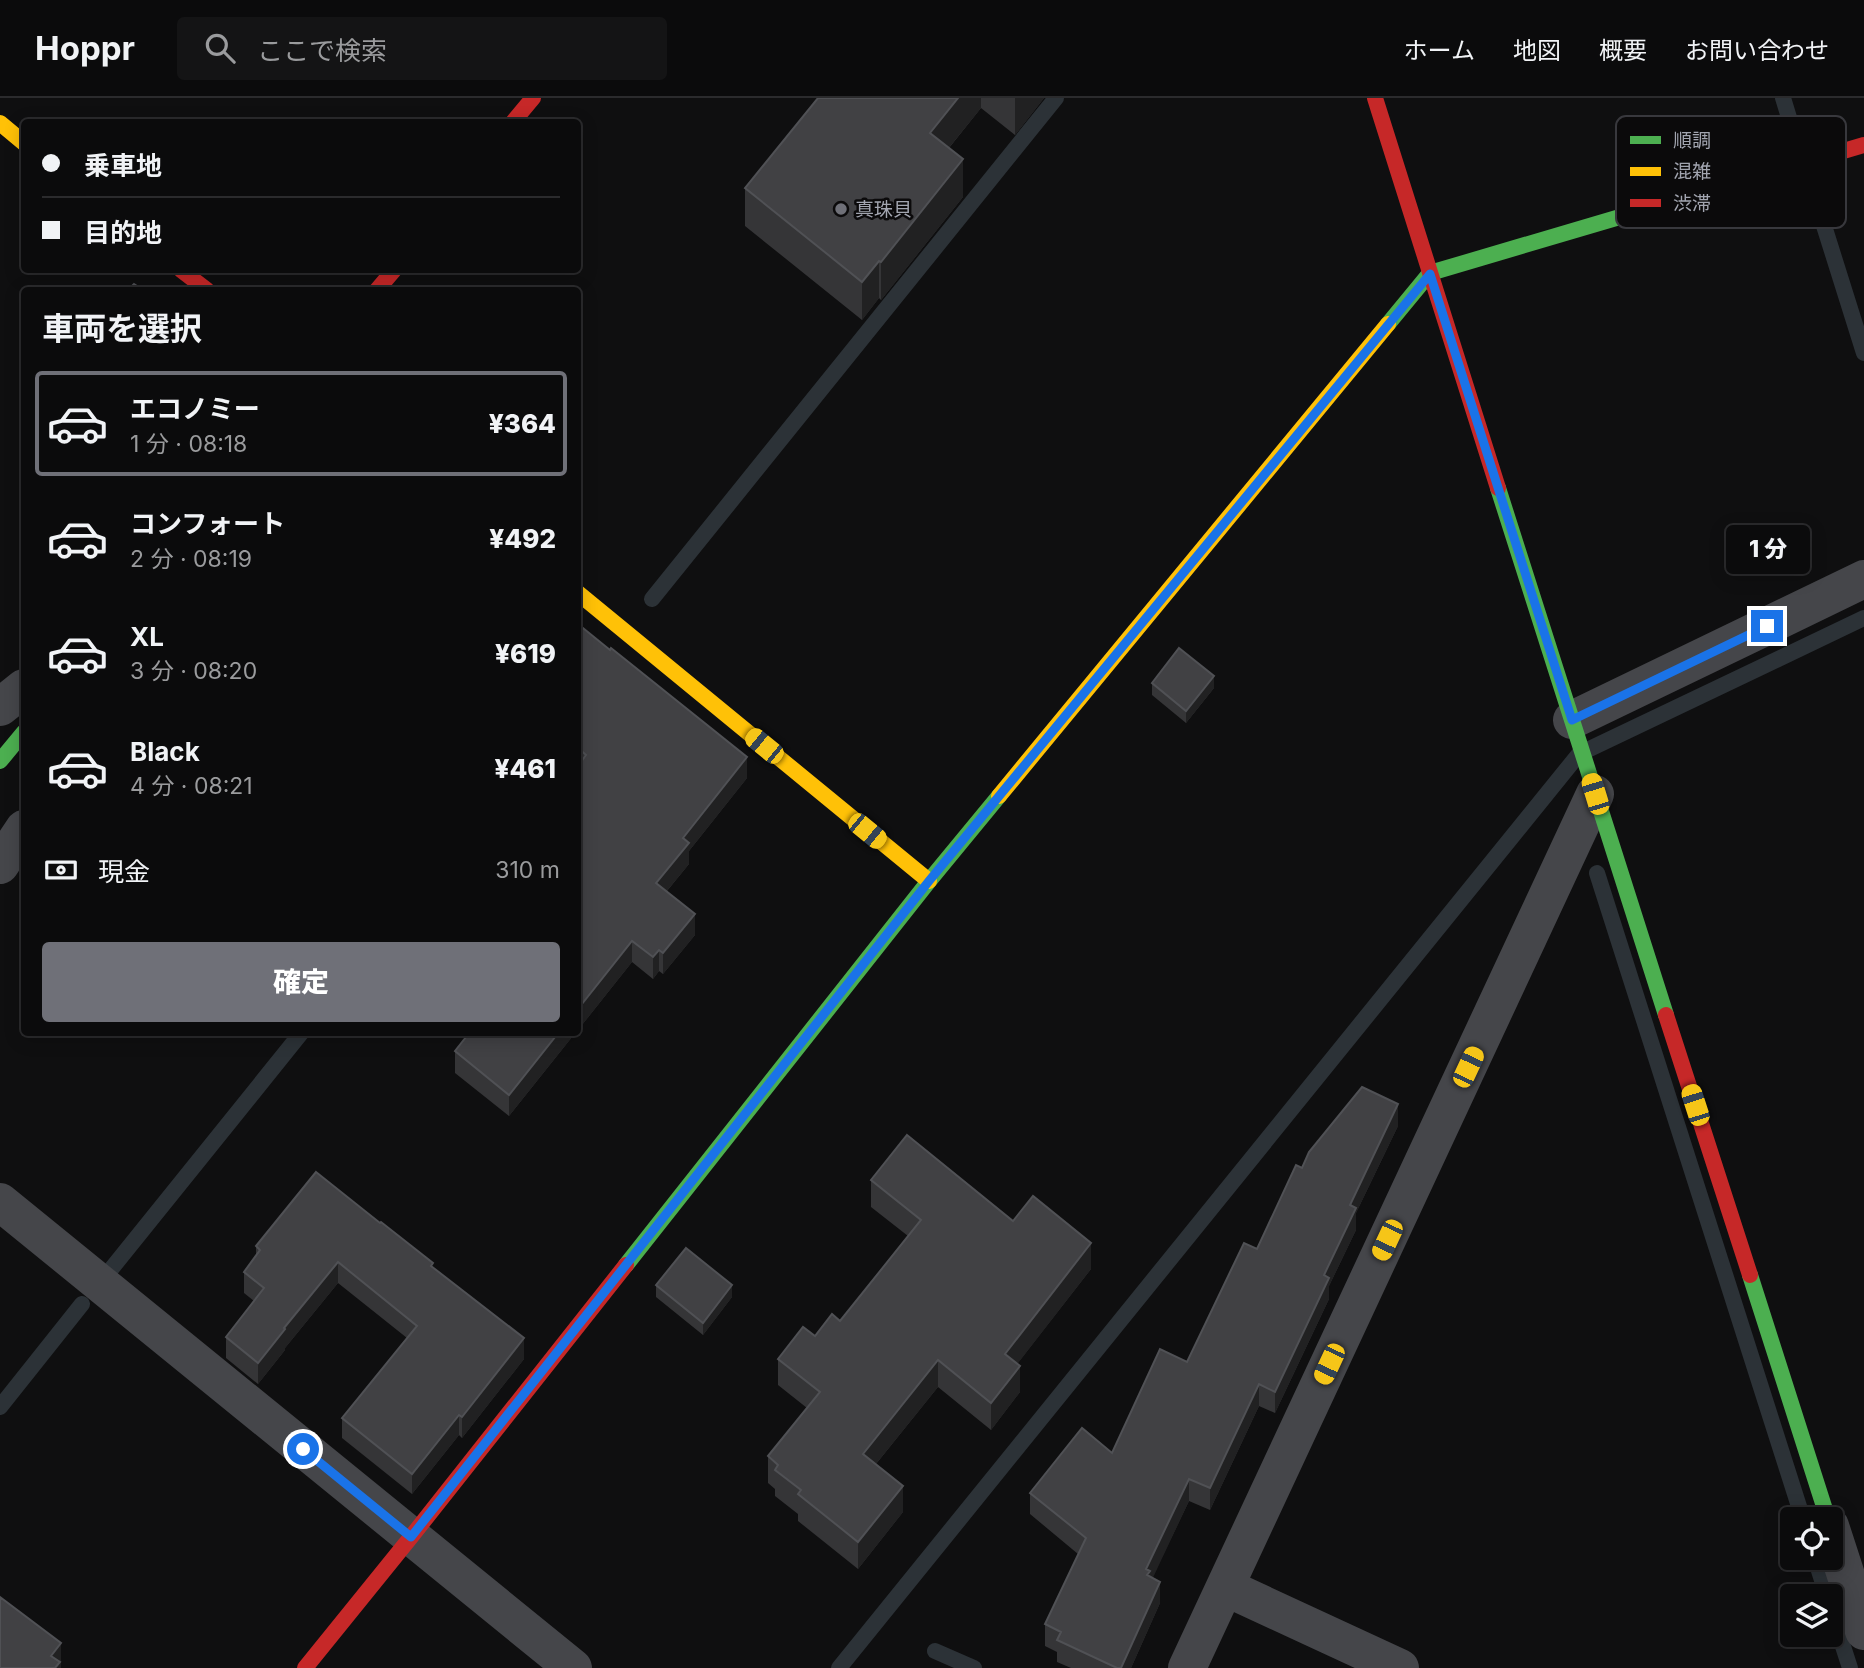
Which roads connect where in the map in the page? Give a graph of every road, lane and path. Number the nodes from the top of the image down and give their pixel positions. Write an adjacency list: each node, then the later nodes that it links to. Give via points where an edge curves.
1 (533, 98): 3 (street)
2 (1375, 98): 11 (street)
3 (516, 119)
4 (0, 123): 5 (street)
5 (21, 140)
6 (1864, 145): 7 (street)
7 (1846, 150)
8 (1616, 219): 11 (street)
9 (185, 273): 12 (street)
10 (391, 273): 13 (street)
11 (1430, 274): 18 (street); 24 (street)
12 (203, 287)
13 (380, 287)
14 (1864, 579): 18 (street)
15 (581, 595): 24 (street)
16 (21, 690): 17 (street)
17 (0, 707)
18 (1573, 724): 21 (street)
19 (21, 736): 20 (street)
20 (0, 761)
21 (1595, 794): 26 (street); 29 (street)
22 (21, 834): 23 (street)
23 (0, 865)
24 (929, 881): 27 (street)
25 (0, 1202): 27 (street)
26 (1824, 1507)
27 (411, 1537): 31 (street); 32 (street)
28 (1843, 1567): 30 (street)
29 (1225, 1587): 33 (street); 34 (street)
30 (1864, 1631)
31 (305, 1668)
32 (573, 1668)
33 (1187, 1668)
34 (1400, 1668)

